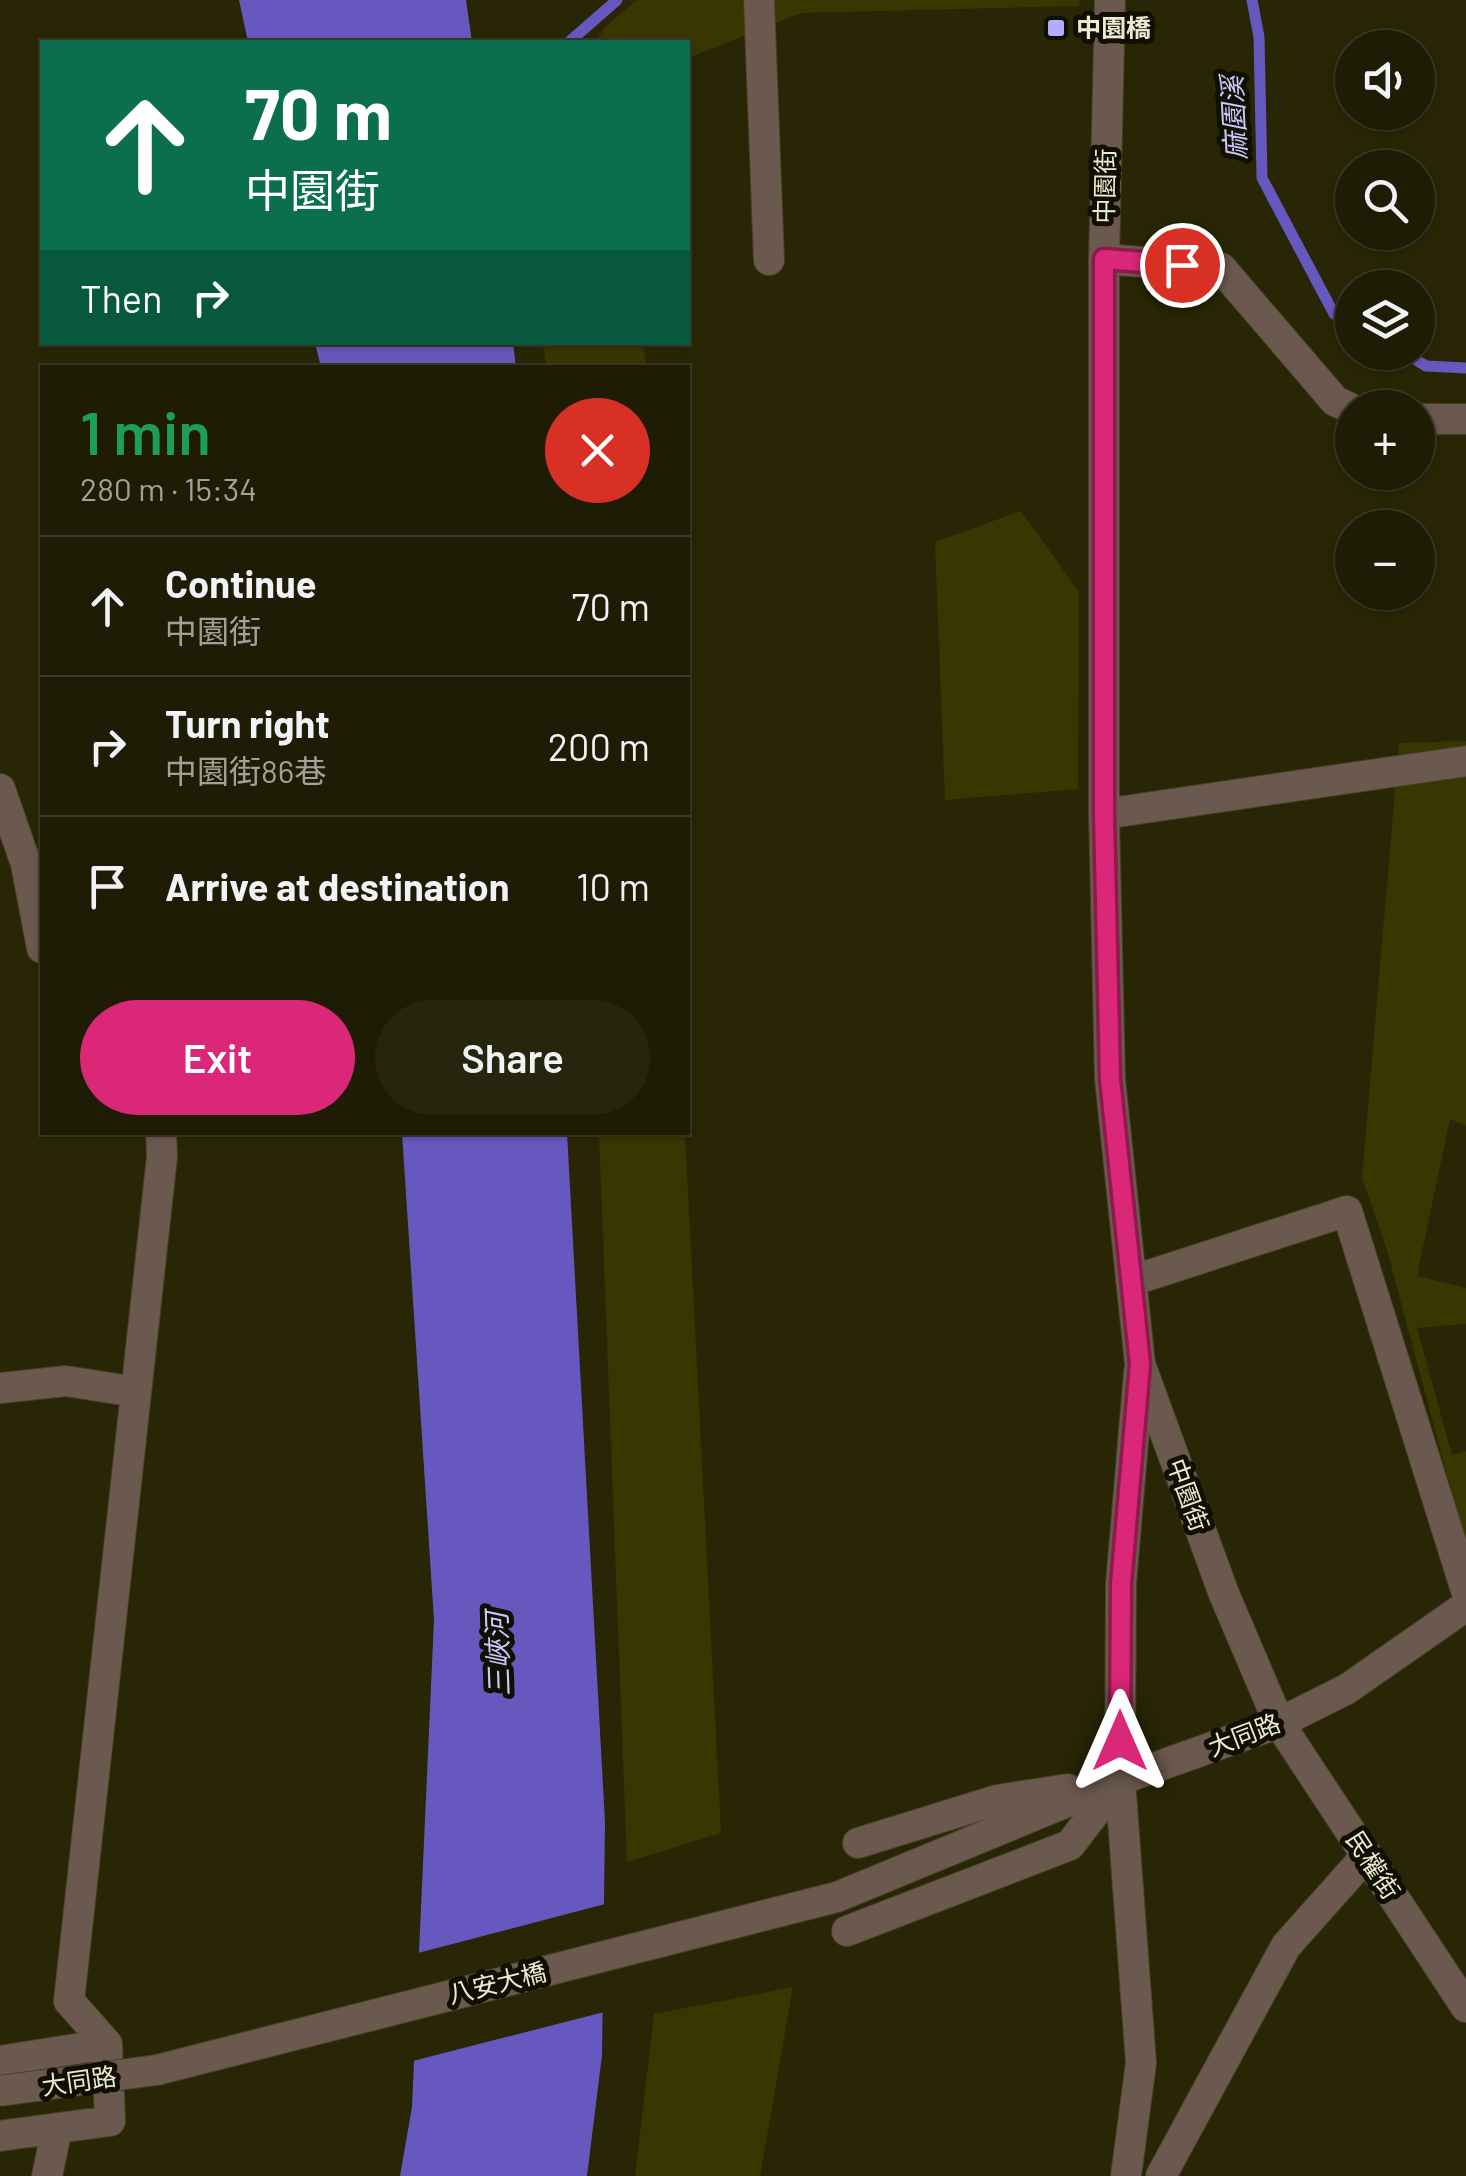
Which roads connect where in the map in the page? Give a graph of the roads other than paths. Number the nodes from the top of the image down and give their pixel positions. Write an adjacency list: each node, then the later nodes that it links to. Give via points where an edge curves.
1 (758, 0): 4 (street)
2 (1110, 0): 3 (street, 中園街)
3 (1104, 259): 5 (street, via 1222,268); 10 (street, 中園街)
4 (769, 260)
5 (1335, 400)
6 (1435, 419): 7 (street)
7 (1466, 419)
8 (1466, 761): 10 (street)
9 (0, 789): 11 (street)
10 (1104, 814): 14 (street, 中園街, via 1110,1079)
11 (13, 868): 12 (street)
12 (40, 942)
13 (161, 1135): 17 (street)
14 (1131, 1281): 15 (street, 中園街); 18 (street, via 1347,1211)
15 (1140, 1364): 20 (street, 中園街, via 1224,1594); 21 (street, via 1121,1584)
16 (0, 1388): 17 (street, via 66,1381)
17 (136, 1392): 27 (street, via 68,2001)
18 (1466, 1590)
19 (1466, 1606): 20 (street, 大同路, via 1348,1689)
20 (1280, 1723): 21 (street, 大同路); 23 (street, 民權街)
21 (1120, 1780): 22 (street, via 997,1800); 24 (street, 大同路); 25 (street, via 1070,1844); 34 (street, via 1141,2063)
22 (858, 1843)
23 (1367, 1856): 26 (street, 民權街); 35 (street, via 1286,1946)
24 (837, 1897): 29 (street, 八安大橋)
25 (846, 1931)
26 (1466, 2007)
27 (107, 2044): 28 (street); 31 (street, via 110,2121)
28 (0, 2061)
29 (157, 2070): 30 (street, 大同路, bridge)
30 (0, 2091)
31 (56, 2128): 32 (street); 33 (street)
32 (0, 2136)
33 (47, 2176)
34 (1126, 2176)
35 (1162, 2176)

